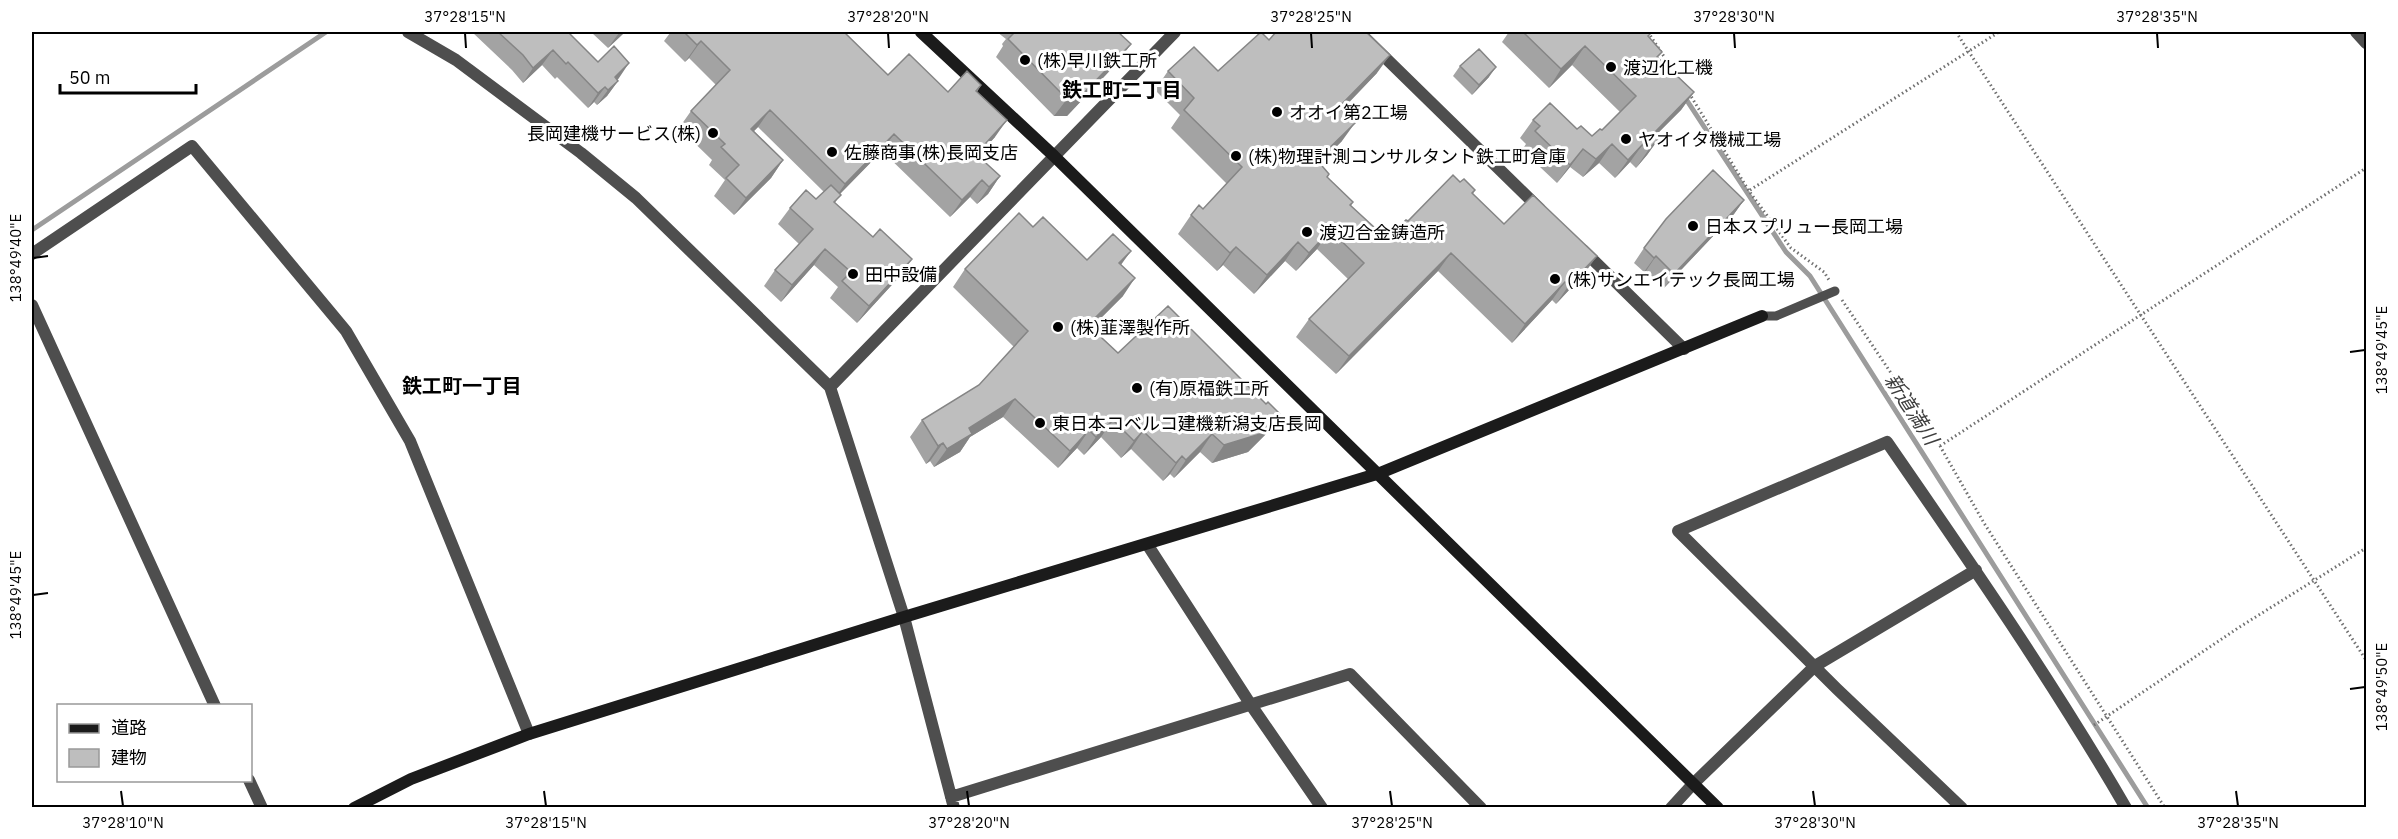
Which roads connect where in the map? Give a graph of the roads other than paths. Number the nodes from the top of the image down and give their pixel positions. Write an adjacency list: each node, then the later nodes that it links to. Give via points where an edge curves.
1 (408, 32): 15 (street, via 456,60 636,198)
2 (921, 32): 7 (street)
3 (1175, 32): 7 (street)
4 (1359, 32): 8 (street)
5 (2356, 32): 6 (street)
6 (2367, 43)
7 (1054, 156): 15 (street); 16 (street)
8 (1547, 215)
9 (1573, 240): 14 (street)
10 (32, 254): 23 (street, via 192,146 345,331 410,441)
11 (1834, 292): 13 (lane, via 1776,316)
12 (32, 305): 21 (street)
13 (1762, 316): 14 (street)
14 (1684, 349): 16 (street)
15 (830, 387): 19 (street)
16 (1380, 473): 17 (street); 25 (street)
17 (1147, 544): 19 (street); 22 (street)
18 (1976, 570): 20 (street); 20 (street, via 1887,442 1677,531); 34 (street)
19 (904, 617): 23 (street); 26 (street)
20 (1815, 666): 25 (street); 33 (street)
21 (215, 704)
22 (1251, 705): 26 (street); 29 (street); 30 (street, via 1350,674)
23 (529, 734): 28 (street, via 411,779)
24 (250, 782): 27 (street)
25 (1693, 784): 31 (street); 32 (street)
26 (953, 802)
27 (262, 807)
28 (354, 807)
29 (1322, 807)
30 (1481, 807)
31 (1671, 807)
32 (1718, 807)
33 (1962, 807)
34 (2126, 807)

